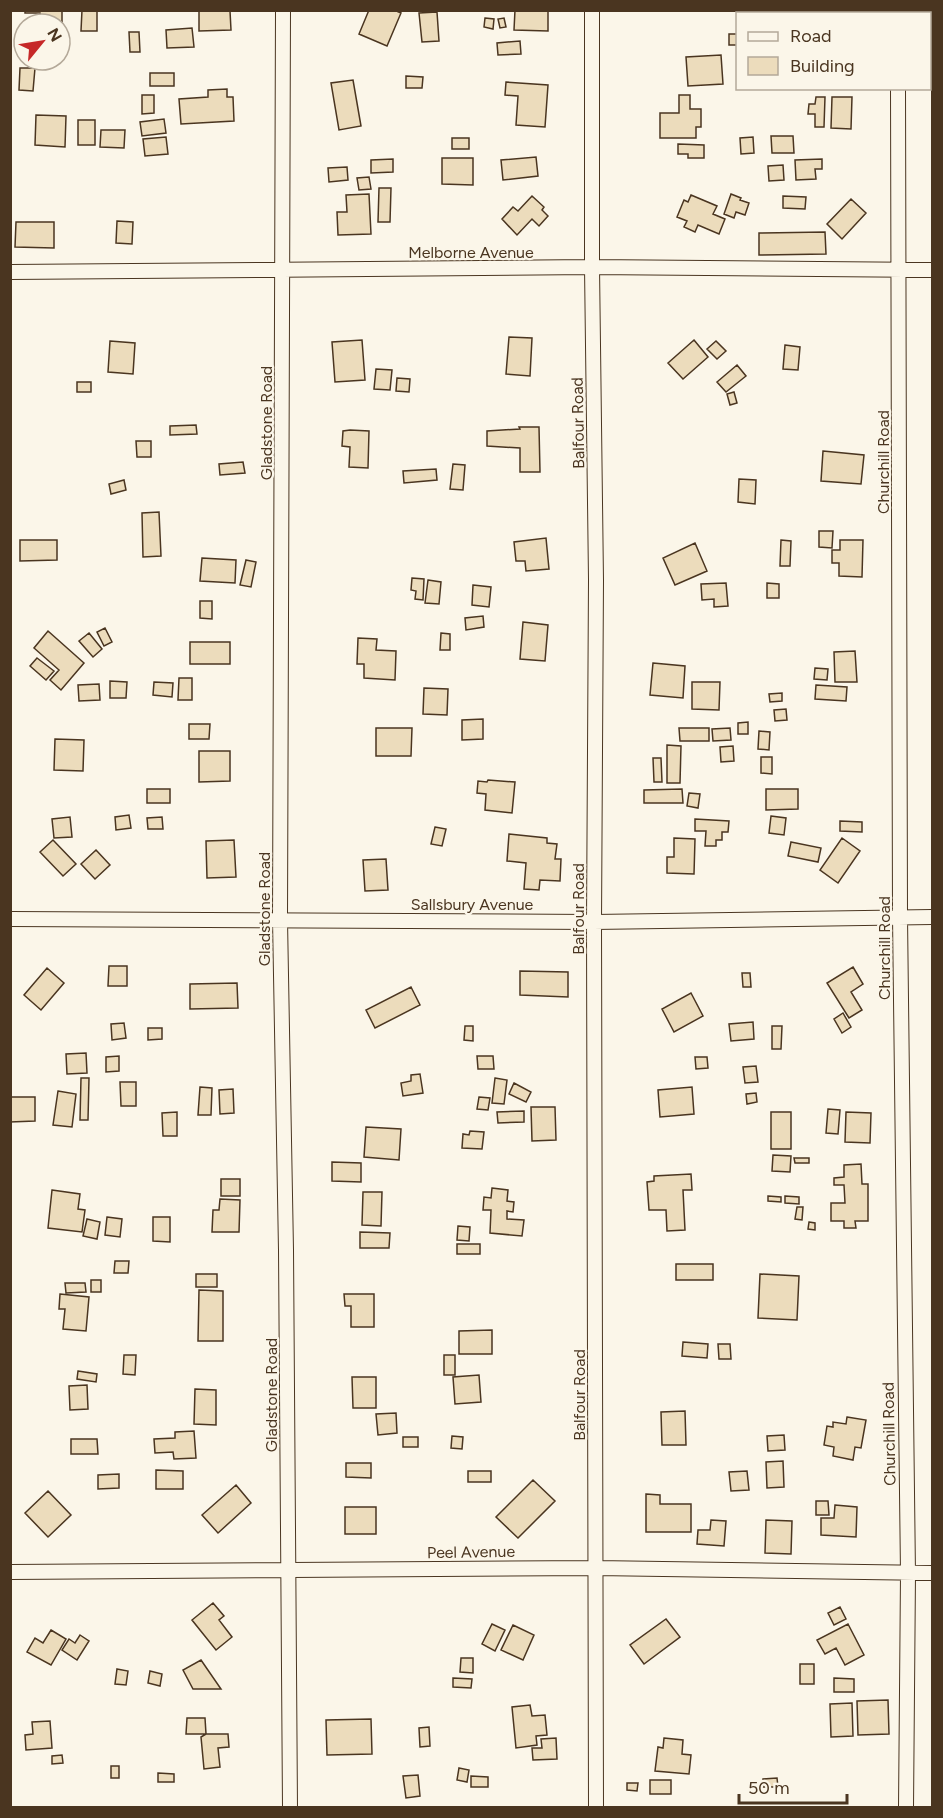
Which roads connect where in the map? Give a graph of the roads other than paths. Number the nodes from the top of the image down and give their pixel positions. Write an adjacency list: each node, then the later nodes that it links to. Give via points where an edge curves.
1 (283, 10): 5 (street, Gladstone Road)
2 (592, 10): 4 (street, Balfour Road)
3 (898, 90): 6 (street, Churchill Road)
4 (592, 267): 5 (street, Melborne Avenue); 6 (street, Melborne Avenue); 13 (street, Balfour Road, via 596,580)
5 (283, 270): 8 (street, Melborne Avenue); 12 (street, Gladstone Road)
6 (898, 270): 7 (street, Melborne Avenue); 9 (street, Churchill Road)
7 (933, 270)
8 (10, 272)
9 (900, 917): 10 (street, Sallsbury Avenue); 13 (street, Sallsbury Avenue); 18 (street, Churchill Road)
10 (933, 917)
11 (10, 919): 12 (street, Sallsbury Avenue)
12 (280, 920): 13 (street, Sallsbury Avenue); 15 (street, Gladstone Road)
13 (594, 922): 14 (street, Balfour Road)
14 (596, 1568): 15 (street, Peel Avenue); 18 (street, Peel Avenue); 20 (street, Balfour Road)
15 (288, 1570): 16 (street, Peel Avenue); 19 (street, Gladstone Road)
16 (10, 1572)
17 (933, 1573): 18 (street, Peel Avenue)
18 (908, 1574): 21 (street, Churchill Road)
19 (290, 1808)
20 (596, 1808)
21 (906, 1808)

